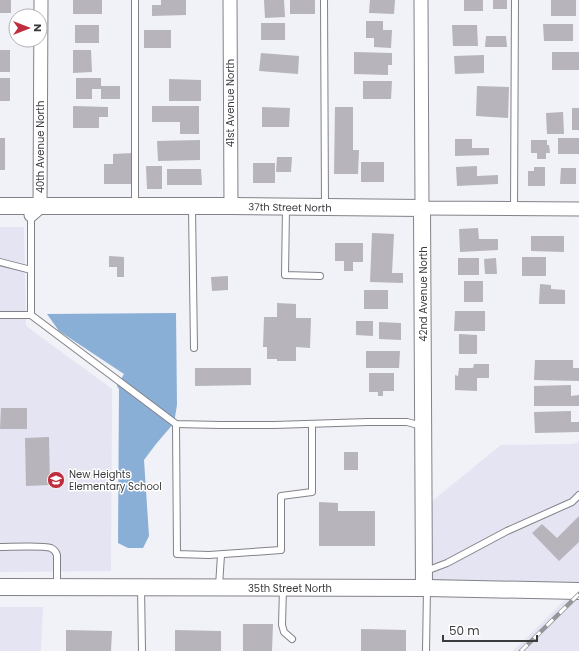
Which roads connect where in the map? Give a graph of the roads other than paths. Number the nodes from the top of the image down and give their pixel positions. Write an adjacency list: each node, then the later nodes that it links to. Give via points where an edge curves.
1 (41, 0): 16 (street, 40th Avenue North)
2 (135, 0): 8 (lane)
3 (230, 0): 10 (street, 41st Avenue North)
4 (324, 0): 12 (lane)
5 (421, 0): 13 (street, 42nd Avenue North)
6 (515, 0): 14 (lane)
7 (0, 206): 16 (street, 37th Street North)
8 (135, 206): 9 (street, 37th Street North); 16 (street, 37th Street North)
9 (192, 206): 10 (street, 37th Street North); 22 (lane)
10 (231, 206): 11 (street, 37th Street North)
11 (286, 206): 12 (street, 37th Street North); 19 (lane, via 285,275)
12 (325, 207): 13 (street, 37th Street North)
13 (422, 208): 14 (street, 37th Street North); 25 (street, 42nd Avenue North)
14 (514, 209): 15 (street, 37th Street North)
15 (579, 209)
16 (35, 211): 18 (lane, 40th Avenue North)
17 (0, 262): 18 (lane)
18 (31, 270): 21 (lane, 40th Avenue North)
19 (320, 276)
20 (0, 315): 21 (lane)
21 (31, 315): 23 (lane)
22 (194, 348)
23 (176, 424): 24 (lane); 28 (lane, via 177,554)
24 (312, 424): 25 (lane, via 407,422); 28 (lane, via 312,492 281,496 281,550)
25 (423, 426): 29 (street, 42nd Avenue North)
26 (579, 495): 29 (lane, via 572,502)
27 (0, 547): 31 (lane, via 41,547 56,551)
28 (221, 555): 33 (lane)
29 (424, 572): 35 (street, 42nd Avenue North)
30 (0, 587): 31 (street, 35th Street North)
31 (57, 587): 32 (street, 35th Street North)
32 (141, 587): 33 (street, 35th Street North); 38 (lane)
33 (219, 588): 34 (street, 35th Street North)
34 (283, 588): 35 (street, 35th Street North); 37 (lane, via 282,625 284,632)
35 (426, 588): 36 (street, 35th Street North); 39 (lane)
36 (579, 591)
37 (292, 639)
38 (142, 651)
39 (426, 651)

